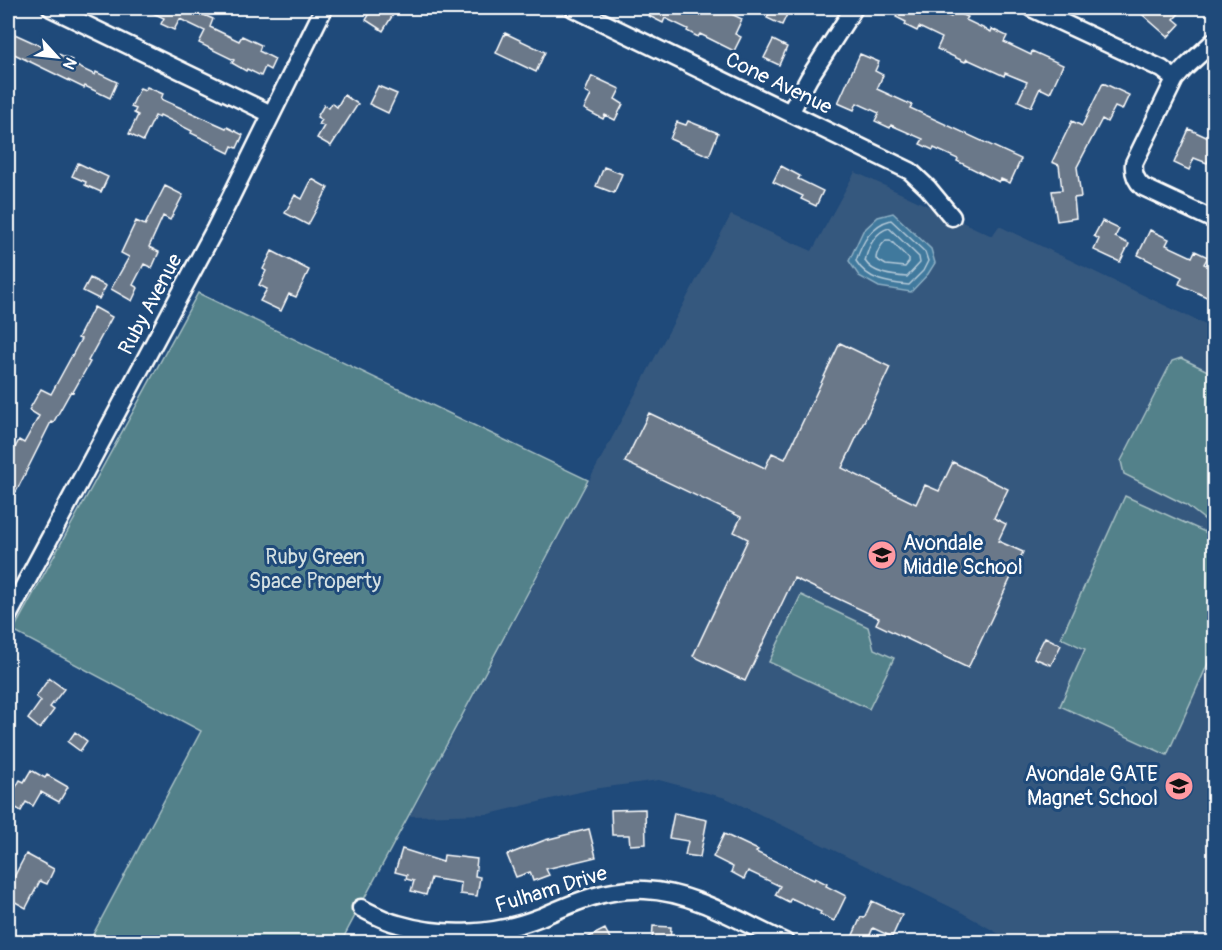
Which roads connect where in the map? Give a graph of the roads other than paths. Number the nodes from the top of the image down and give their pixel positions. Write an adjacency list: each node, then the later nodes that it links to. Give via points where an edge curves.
1 (51, 8): 9 (street)
2 (324, 8): 9 (street, Ruby Avenue)
3 (573, 8): 8 (street, Cone Avenue)
4 (854, 8): 8 (street)
5 (1031, 8): 7 (street, via 1162,69)
6 (1215, 41): 7 (street)
7 (1175, 79): 11 (street, via 1133,170 1143,186)
8 (790, 112): 10 (street, Cone Avenue, via 910,171)
9 (271, 114): 12 (street, Ruby Avenue, via 185,287)
10 (952, 216)
11 (1215, 220)
12 (8, 616)
13 (361, 908): 14 (street, Fulham Drive)
14 (438, 937): 15 (street, Fulham Drive, via 488,932 523,923 591,896 646,890 703,903)
15 (785, 942)

